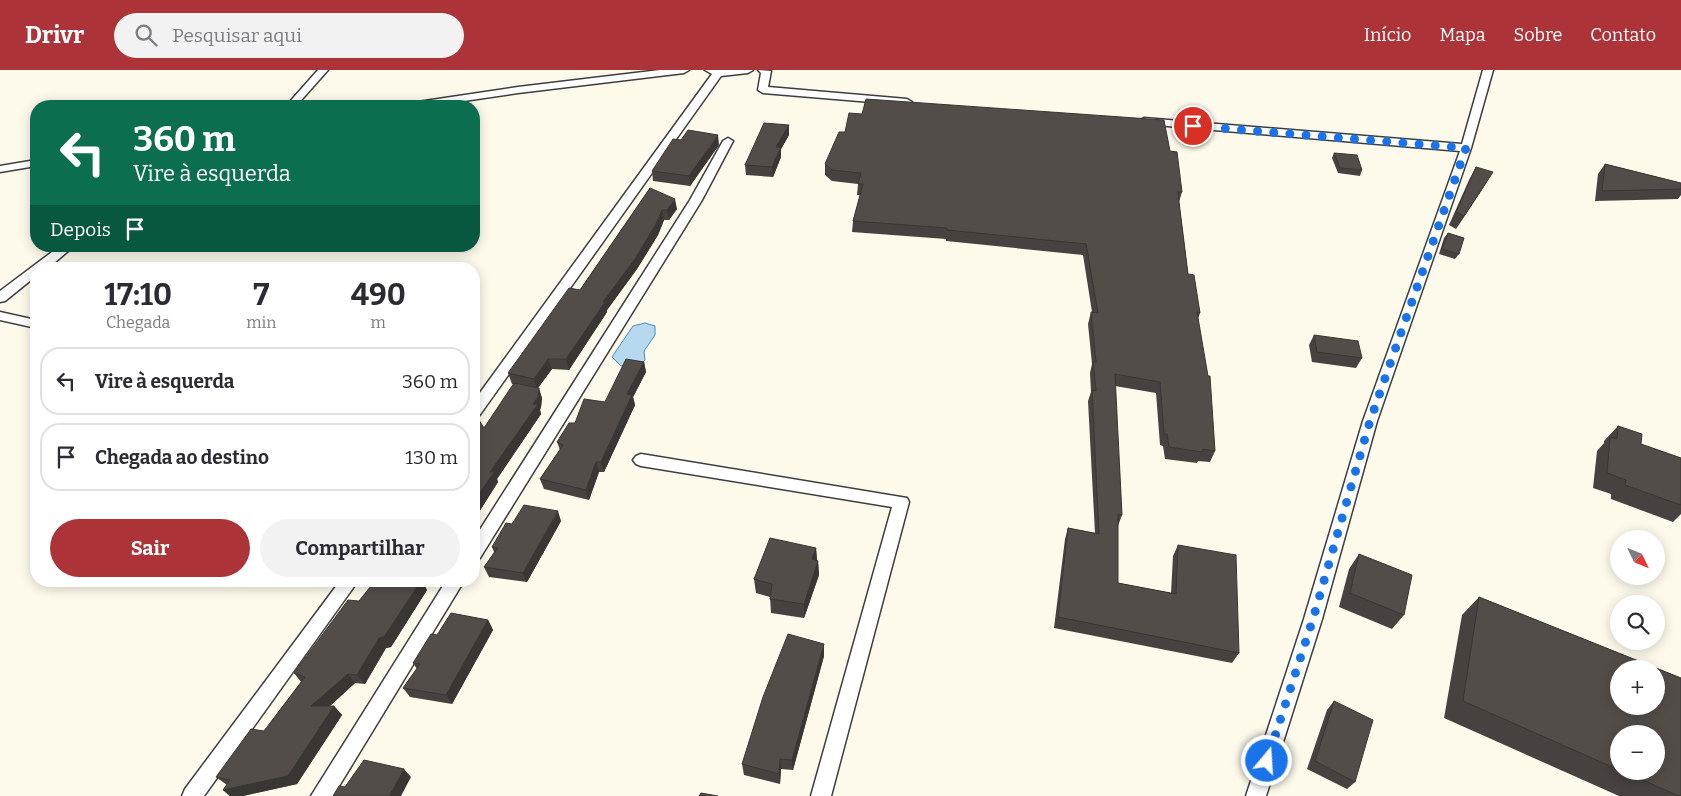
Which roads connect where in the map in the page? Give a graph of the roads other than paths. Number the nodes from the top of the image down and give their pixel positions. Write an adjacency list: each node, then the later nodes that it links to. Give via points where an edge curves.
1 (323, 70): 7 (street)
2 (684, 70): 8 (street)
3 (748, 70): 6 (street)
4 (763, 70): 9 (street, via 766,71 763,90)
5 (1488, 70): 12 (street)
6 (714, 72): 21 (street)
7 (296, 100)
8 (451, 100)
9 (922, 103)
10 (1130, 120): 12 (street)
11 (728, 141): 23 (street, via 696,200)
12 (1466, 148): 29 (street, via 1370,421 1313,619)
13 (30, 164): 14 (street)
14 (0, 169)
15 (60, 252): 16 (street)
16 (47, 262)
17 (30, 275): 18 (street)
18 (0, 298)
19 (0, 316): 20 (street)
20 (30, 323)
21 (480, 404)
22 (641, 460): 28 (street, via 901,502)
23 (480, 543)
24 (346, 587): 26 (street)
25 (452, 587): 27 (street)
26 (192, 796)
27 (321, 796)
28 (821, 796)
29 (1256, 796)

